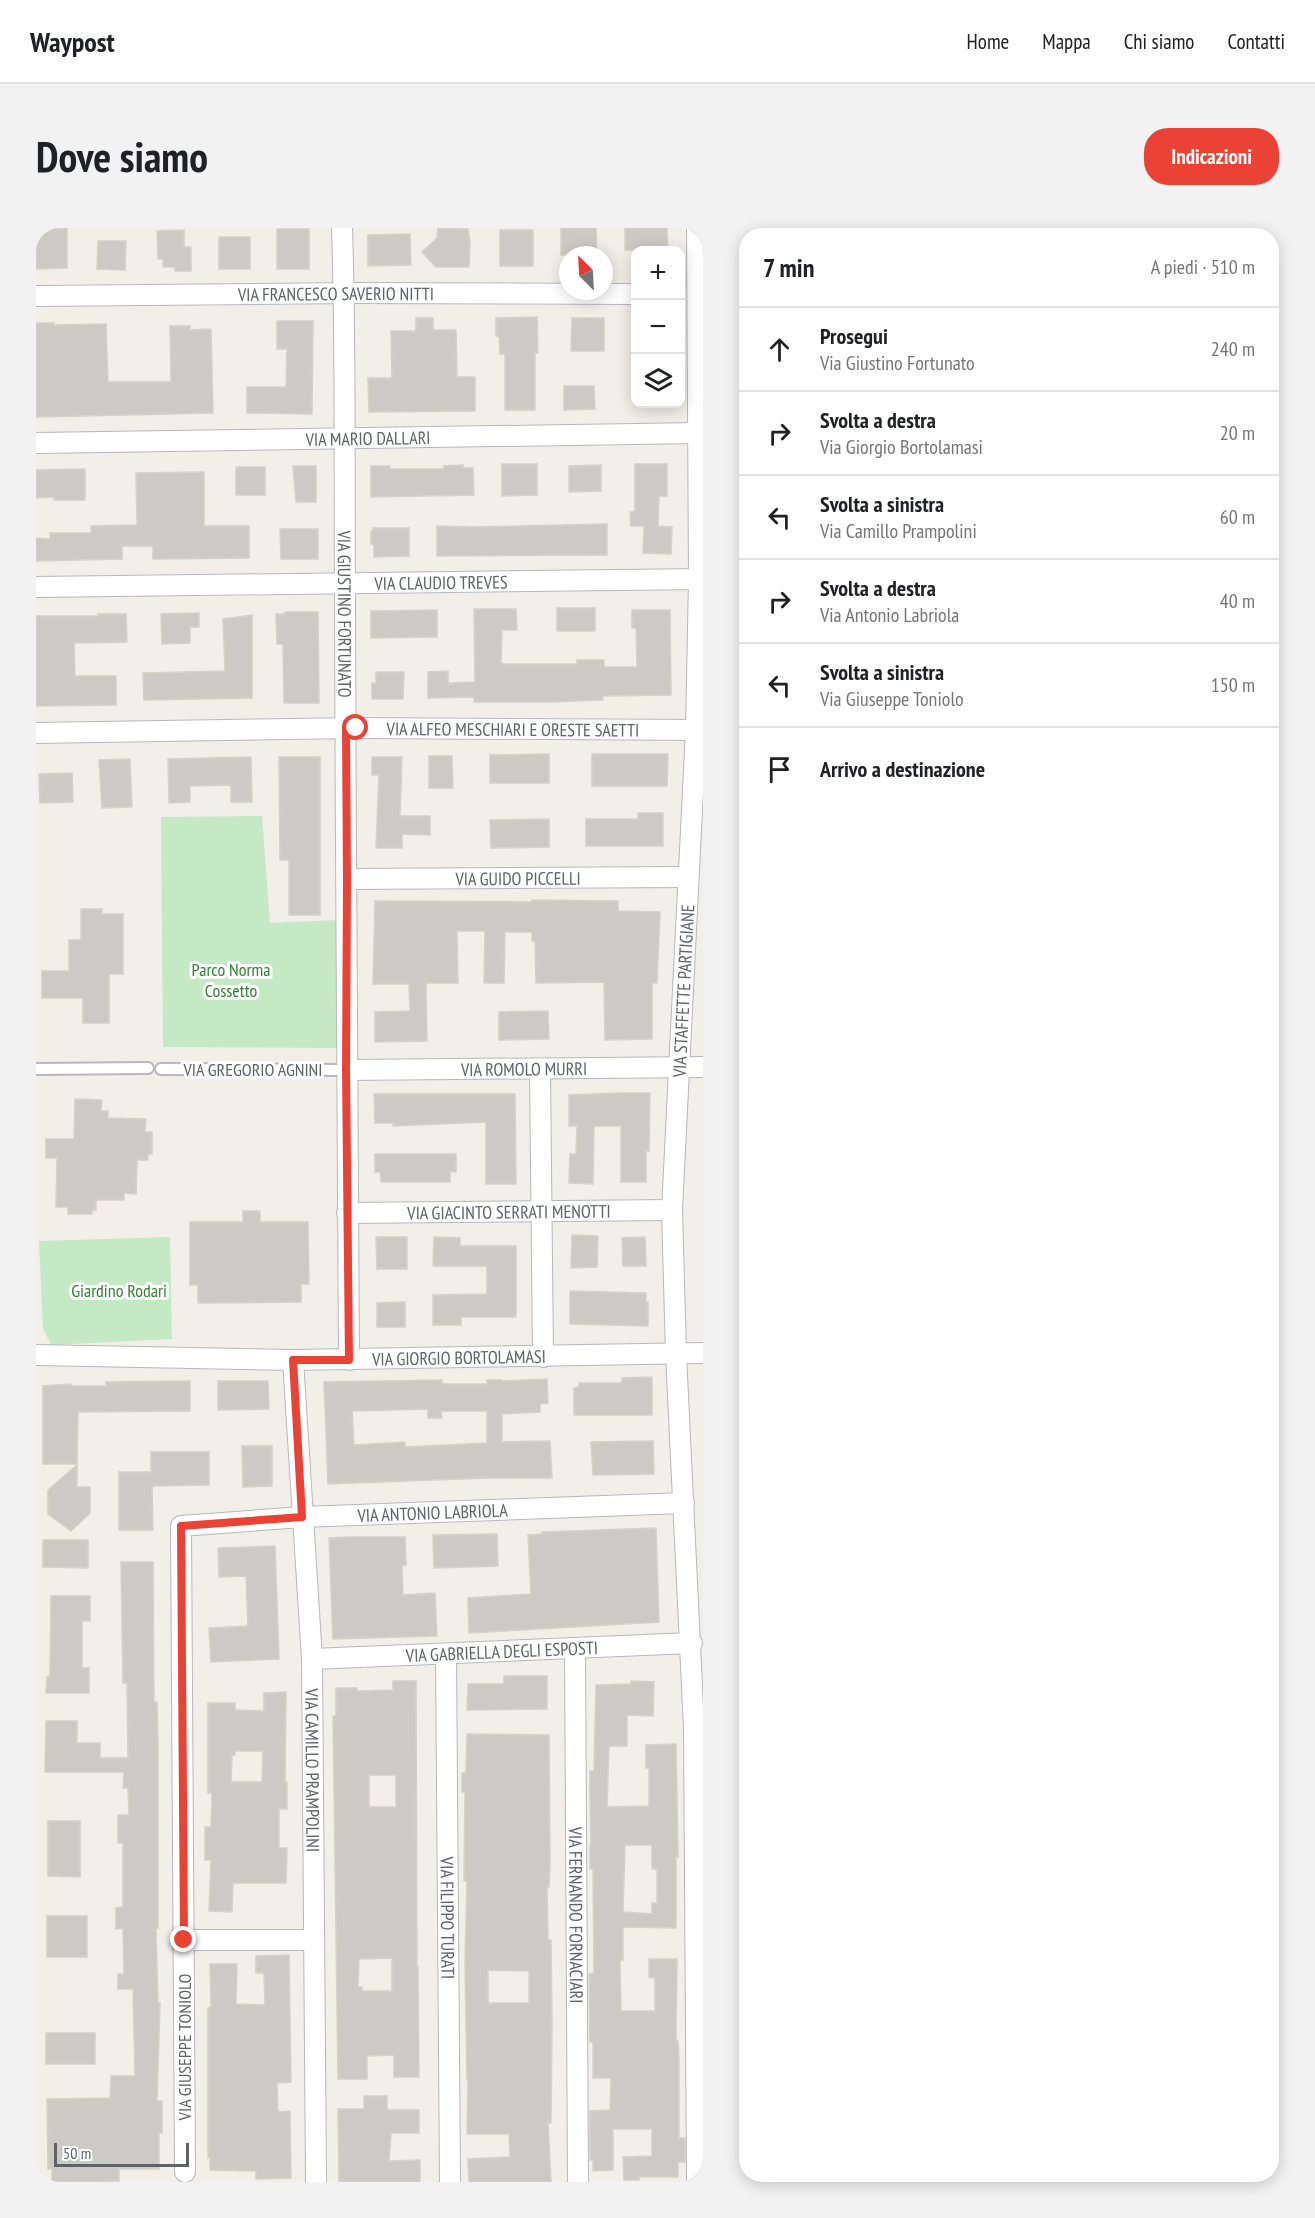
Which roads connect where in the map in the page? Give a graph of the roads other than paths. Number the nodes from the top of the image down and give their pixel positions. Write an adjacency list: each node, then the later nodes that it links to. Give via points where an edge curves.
1 (342, 228): 3 (street, VIA GIUSTINO FORTUNATO)
2 (697, 228): 5 (street, VIA STAFFETTE PARTIGIANE)
3 (344, 293): 4 (street, VIA FRANCESCO SAVERIO NITTI); 6 (street, VIA FRANCESCO SAVERIO NITTI); 8 (street, VIA GIUSTINO FORTUNATO)
4 (631, 294)
5 (694, 294): 7 (street, VIA STAFFETTE PARTIGIANE)
6 (36, 296)
7 (699, 433): 8 (street, VIA MARIO DALLARI); 10 (street, VIA STAFFETTE PARTIGIANE)
8 (345, 438): 9 (street, VIA MARIO DALLARI); 11 (street, VIA GIUSTINO FORTUNATO)
9 (36, 443)
10 (701, 579): 11 (street, VIA CLAUDIO TREVES); 14 (street, VIA STAFFETTE PARTIGIANE)
11 (345, 583): 12 (street, VIA CLAUDIO TREVES); 13 (street, VIA GIUSTINO FORTUNATO)
12 (36, 587)
13 (346, 728): 14 (street, VIA ALFEO MESCHIARI E ORESTE SAETTI); 15 (street, VIA ALFEO MESCHIARI E ORESTE SAETTI); 17 (street, VIA GIUSTINO FORTUNATO)
14 (700, 730): 16 (street, VIA STAFFETTE PARTIGIANE)
15 (36, 733)
16 (688, 877): 17 (street, VIA GUIDO PICCELLI); 20 (street, VIA STAFFETTE PARTIGIANE)
17 (347, 879): 23 (street, VIA GIUSTINO FORTUNATO)
18 (703, 1067): 20 (street, VIA ROMOLO MURRI)
19 (148, 1068): 21 (lane)
20 (678, 1068): 24 (street, VIA ROMOLO MURRI); 25 (street, VIA STAFFETTE PARTIGIANE)
21 (36, 1069)
22 (160, 1069): 23 (lane, VIA GREGORIO AGNINI)
23 (346, 1070): 24 (street, VIA ROMOLO MURRI); 27 (street, VIA GIUSTINO FORTUNATO)
24 (540, 1070): 26 (street)
25 (672, 1210): 26 (street, VIA GIACINTO SERRATI MENOTTI); 29 (street, VIA STAFFETTE PARTIGIANE)
26 (542, 1212): 27 (street, VIA GIACINTO SERRATI MENOTTI); 31 (street)
27 (347, 1213): 33 (street, VIA GIUSTINO FORTUNATO)
28 (703, 1353): 29 (street, VIA GIORGIO BORTOLAMASI)
29 (676, 1354): 31 (street, VIA GIORGIO BORTOLAMASI); 34 (street, VIA STAFFETTE PARTIGIANE)
30 (36, 1355): 32 (street, VIA GIORGIO BORTOLAMASI)
31 (543, 1357): 33 (street, VIA GIORGIO BORTOLAMASI)
32 (293, 1360): 33 (street, VIA GIORGIO BORTOLAMASI); 35 (street, VIA CAMILLO PRAMPOLINI)
33 (349, 1360)
34 (684, 1503): 35 (street, VIA ANTONIO LABRIOLA); 37 (street, VIA STAFFETTE PARTIGIANE)
35 (302, 1517): 36 (street, VIA ANTONIO LABRIOLA); 40 (street, VIA CAMILLO PRAMPOLINI)
36 (181, 1526): 41 (street, VIA GIUSEPPE TONIOLO)
37 (692, 1643): 38 (street, VIA GABRIELLA DEGLI ESPOSTI); 47 (street, VIA STAFFETTE PARTIGIANE)
38 (575, 1648): 39 (street, VIA GABRIELLA DEGLI ESPOSTI); 46 (street, VIA FERNANDO FORNACIARI)
39 (446, 1654): 40 (street, VIA GABRIELLA DEGLI ESPOSTI); 45 (street, VIA FILIPPO TURATI)
40 (312, 1659): 42 (street, VIA CAMILLO PRAMPOLINI)
41 (184, 1940): 42 (street); 43 (street, VIA GIUSEPPE TONIOLO)
42 (314, 1940): 44 (street, VIA CAMILLO PRAMPOLINI)
43 (185, 2172)
44 (316, 2182)
45 (450, 2182)
46 (579, 2182)
47 (697, 2182)

